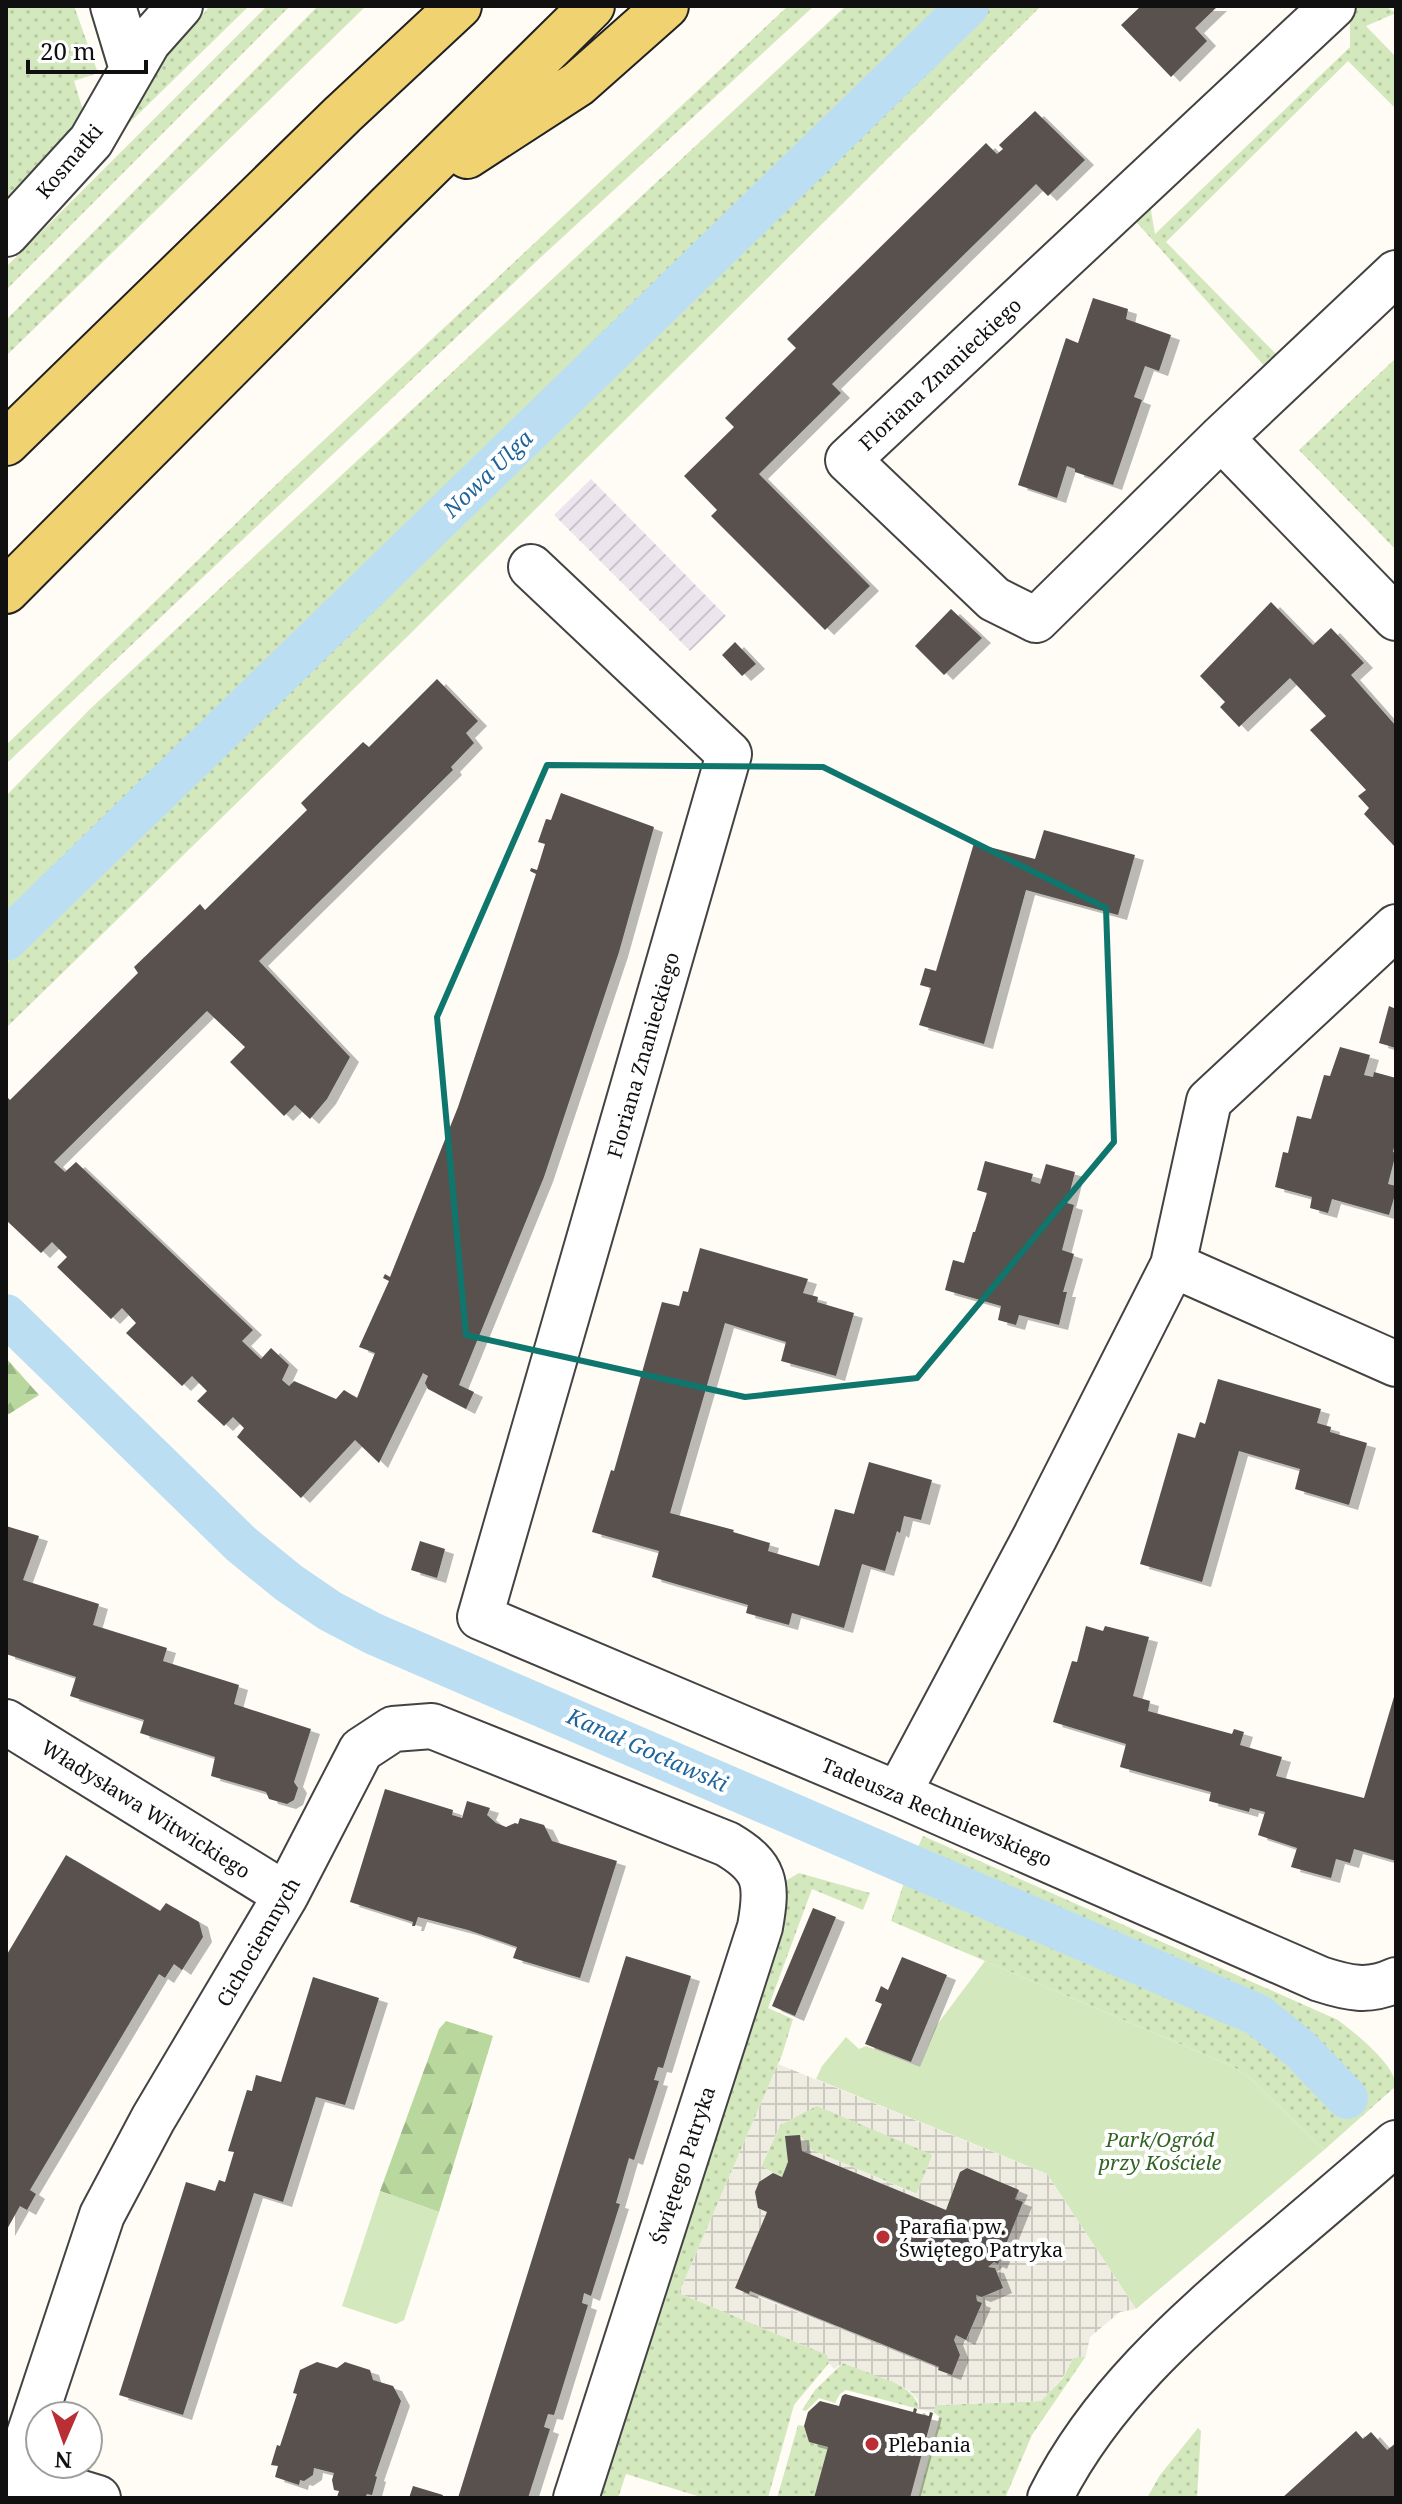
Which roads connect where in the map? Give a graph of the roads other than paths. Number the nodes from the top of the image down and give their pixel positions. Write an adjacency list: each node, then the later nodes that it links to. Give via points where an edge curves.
1 (113, 6): 8 (street)
2 (180, 6): 8 (street, Kosmatki)
3 (437, 6): 9 (main road)
4 (459, 6): 9 (main road)
5 (592, 6): 10 (main road)
6 (666, 6): 10 (main road, via 578,84)
7 (1333, 6): 13 (street, Floriana Znanieckiego, via 848,460 994,599 1036,620)
8 (132, 69): 11 (street, Kosmatki, via 91,141)
9 (343, 114): 14 (main road)
10 (388, 207): 16 (main road)
11 (6, 234)
12 (1396, 273): 13 (street, Floriana Znanieckiego)
13 (1221, 438): 17 (street)
14 (6, 443)
15 (531, 567): 21 (street, Floriana Znanieckiego, via 729,754)
16 (6, 591)
17 (1396, 618)
18 (1396, 927): 19 (street, via 1209,1101)
19 (1173, 1265): 20 (street); 23 (street)
20 (1396, 1364)
21 (480, 1617): 23 (street, Tadeusza Rechniewskiego)
22 (6, 1722): 25 (street, Władysława Witwickiego)
23 (898, 1794): 26 (street, Tadeusza Rechniewskiego, via 1320,1979 1368,1990)
24 (727, 1844): 25 (street, Cichociemnych, via 432,1726 393,1729 361,1750); 30 (street, Świętego Patryka, via 749,1856 761,1874 760,1927)
25 (286, 1895): 28 (street, Cichociemnych, via 102,2215)
26 (1396, 1980)
27 (1396, 2143): 31 (street, via 1221,2293 1135,2376 1096,2422)
28 (10, 2480): 29 (street)
29 (98, 2498)
30 (576, 2498)
31 (1050, 2498)

